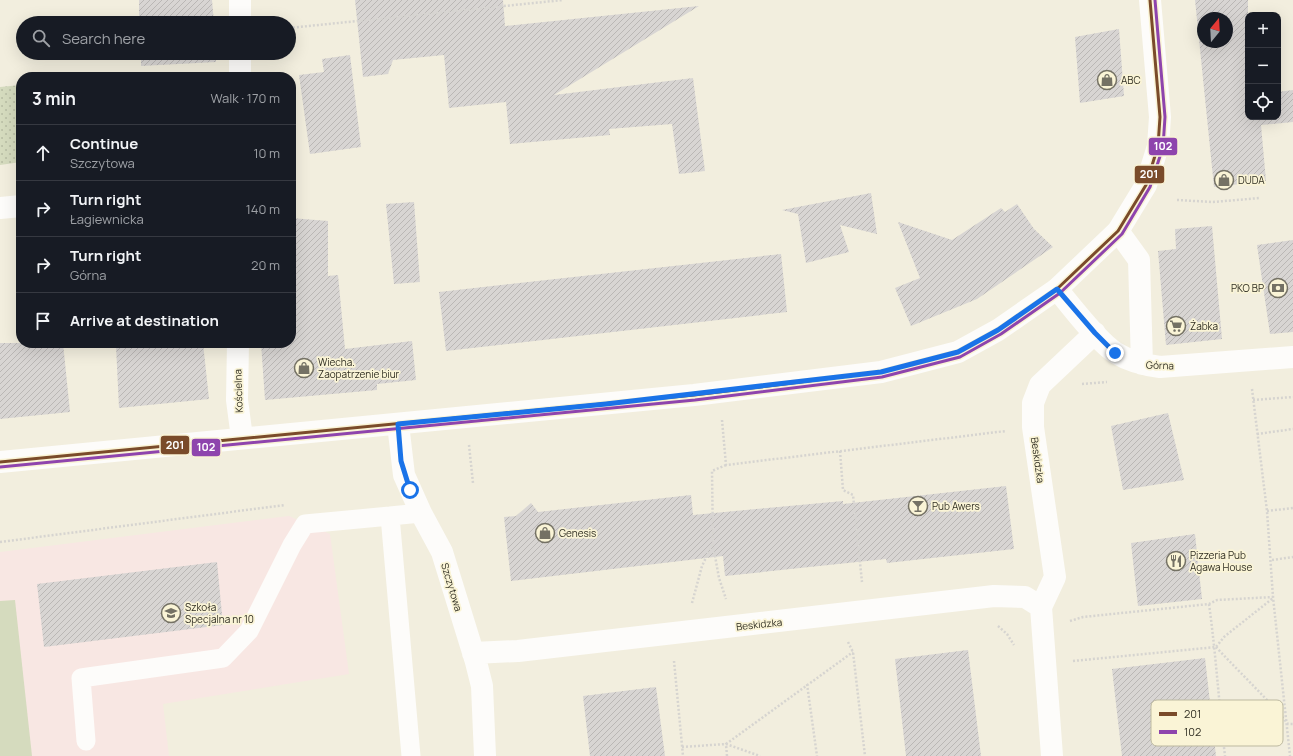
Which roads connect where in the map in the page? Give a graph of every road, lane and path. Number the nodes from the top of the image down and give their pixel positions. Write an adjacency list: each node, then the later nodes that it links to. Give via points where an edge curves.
1 (240, 0): 4 (street)
2 (563, 0): 5 (path)
3 (1150, 0): 12 (street, via 1160,117 1158,146 1146,185)
4 (240, 16)
5 (296, 27)
6 (240, 60): 7 (street)
7 (240, 72)
8 (1260, 198): 9 (path, via 1213,202)
9 (1176, 200)
10 (16, 206): 11 (street)
11 (0, 208)
12 (1118, 231): 13 (street); 17 (street, via 1139,260)
13 (1057, 289): 14 (street, Górna); 23 (street, via 998,330 958,352 881,372 606,404)
14 (1095, 333): 17 (street, Górna, via 1115,353); 25 (street, Beskidzka, via 1040,385 1033,403)
15 (238, 348): 28 (street, Kościelna, via 237,400)
16 (1293, 357): 17 (street, Górna, via 1160,367)
17 (1142, 364)
18 (1108, 382): 19 (path)
19 (1080, 385)
20 (1293, 397): 21 (path)
21 (1253, 400)
22 (1254, 411): 27 (path)
23 (398, 424): 28 (street); 37 (street, Szczytowa, via 404,475)
24 (722, 426): 32 (path)
25 (1033, 427): 30 (path); 45 (street, Beskidzka, via 1054,577)
26 (1293, 429): 27 (path)
27 (1257, 434): 36 (path)
28 (242, 438): 31 (street)
29 (469, 440): 33 (path)
30 (840, 451): 32 (path); 46 (path, via 843,490 853,494)
31 (0, 462)
32 (726, 465): 40 (path, via 712,470)
33 (473, 483)
34 (288, 505): 39 (path)
35 (1293, 508): 36 (path)
36 (1266, 511): 42 (path)
37 (421, 513): 38 (lane); 55 (street, Szczytowa, via 442,552)
38 (390, 516): 64 (lane, via 305,524 249,631 223,658 81,678); 68 (lane)
39 (0, 542)
40 (712, 545): 49 (path); 50 (path, via 702,566)
41 (1293, 558): 42 (path)
42 (1272, 560): 43 (path)
43 (1273, 597): 44 (path, via 1217,600); 52 (path, via 1224,637); 62 (path)
44 (1209, 604): 48 (path, via 1083,617); 52 (path)
45 (1041, 607): 46 (street, Beskidzka, via 1025,597 994,596); 57 (street, Beskidzka)
46 (864, 612): 49 (street, Beskidzka)
47 (993, 623): 53 (path, via 1002,628)
48 (1067, 623)
49 (734, 627): 50 (street, Beskidzka)
50 (685, 632): 55 (street, Beskidzka, via 518,651)
51 (847, 640): 54 (path)
52 (1216, 647): 57 (path); 59 (path); 60 (path)
53 (1015, 649)
54 (853, 652): 58 (path); 74 (path)
55 (473, 653): 69 (street, Szczytowa, via 482,686)
56 (674, 660): 67 (path)
57 (1045, 665): 75 (street, Beskidzka)
58 (807, 684): 65 (path); 73 (path)
59 (1218, 700)
60 (1266, 700)
61 (1283, 718): 62 (path)
62 (1288, 724): 63 (path); 77 (path)
63 (1293, 724)
64 (86, 741)
65 (726, 744): 67 (path); 71 (path); 72 (path)
66 (1224, 746): 76 (path)
67 (682, 748): 70 (path)
68 (411, 756)
69 (485, 756)
70 (683, 756)
71 (727, 756)
72 (760, 756)
73 (817, 756)
74 (866, 756)
75 (1052, 756)
76 (1225, 756)
77 (1290, 756)

